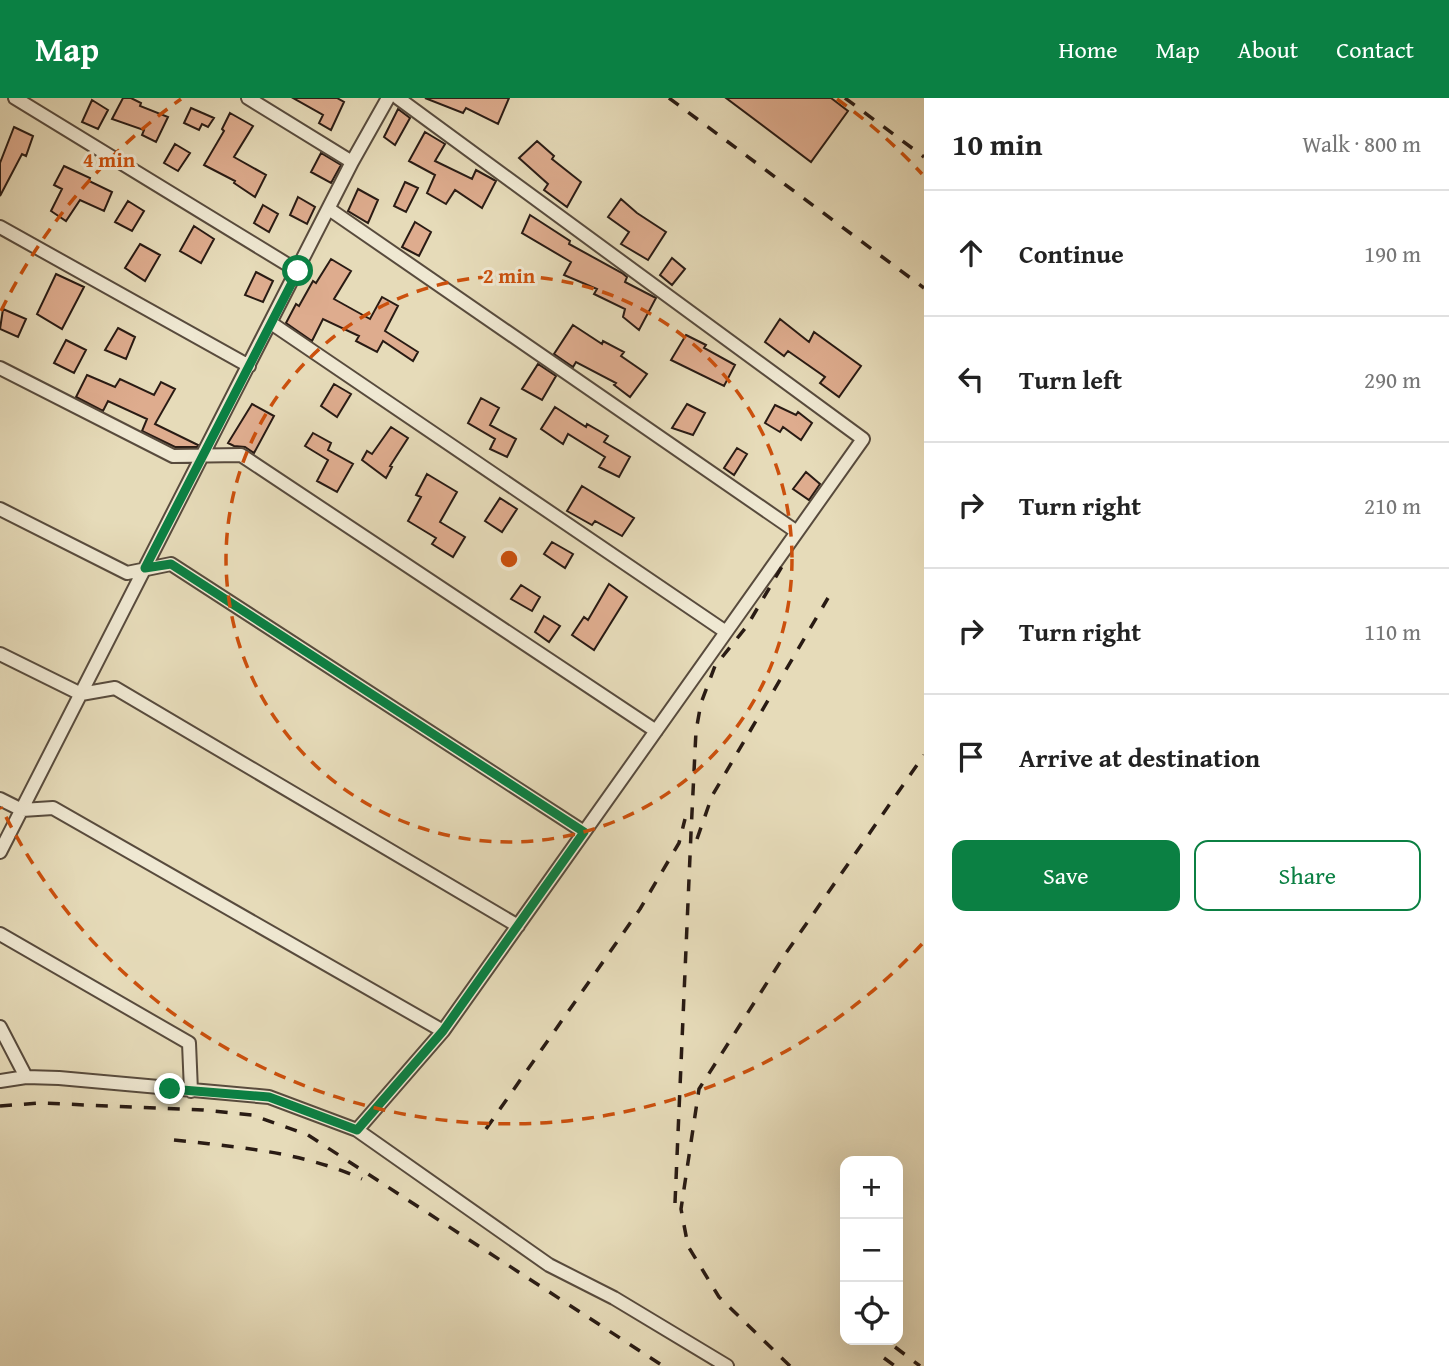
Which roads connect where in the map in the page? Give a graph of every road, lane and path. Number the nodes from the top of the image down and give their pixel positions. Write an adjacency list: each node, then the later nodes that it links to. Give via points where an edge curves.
1 (15, 98): 8 (street)
2 (248, 98): 5 (street)
3 (388, 98): 5 (street)
4 (398, 98): 14 (street, via 863,439)
5 (352, 162): 6 (street)
6 (329, 209): 8 (street); 14 (street)
7 (0, 227): 10 (street)
8 (298, 271): 9 (street)
9 (271, 323): 10 (street); 16 (street)
10 (249, 366): 12 (street)
11 (0, 368): 12 (street, via 173,456)
12 (202, 457): 15 (street); 19 (street, via 241,455)
13 (0, 509): 15 (street, via 127,573)
14 (797, 532): 16 (street)
15 (145, 568): 18 (street); 22 (street, via 171,564)
16 (726, 632): 19 (street)
17 (0, 654): 18 (street)
18 (81, 694): 21 (street); 24 (street, via 115,688)
19 (656, 731): 22 (street)
20 (0, 799): 21 (street)
21 (22, 810): 23 (street); 27 (street, via 53,808)
22 (584, 832): 24 (street)
23 (0, 852)
24 (518, 926): 27 (street)
25 (0, 934): 30 (street, via 189,1043)
26 (0, 1027): 28 (street)
27 (443, 1031): 31 (street)
28 (26, 1077): 29 (street); 30 (street)
29 (0, 1081)
30 (191, 1091): 31 (street, via 269,1097)
31 (357, 1130): 32 (street, via 549,1265)
32 (727, 1366)

